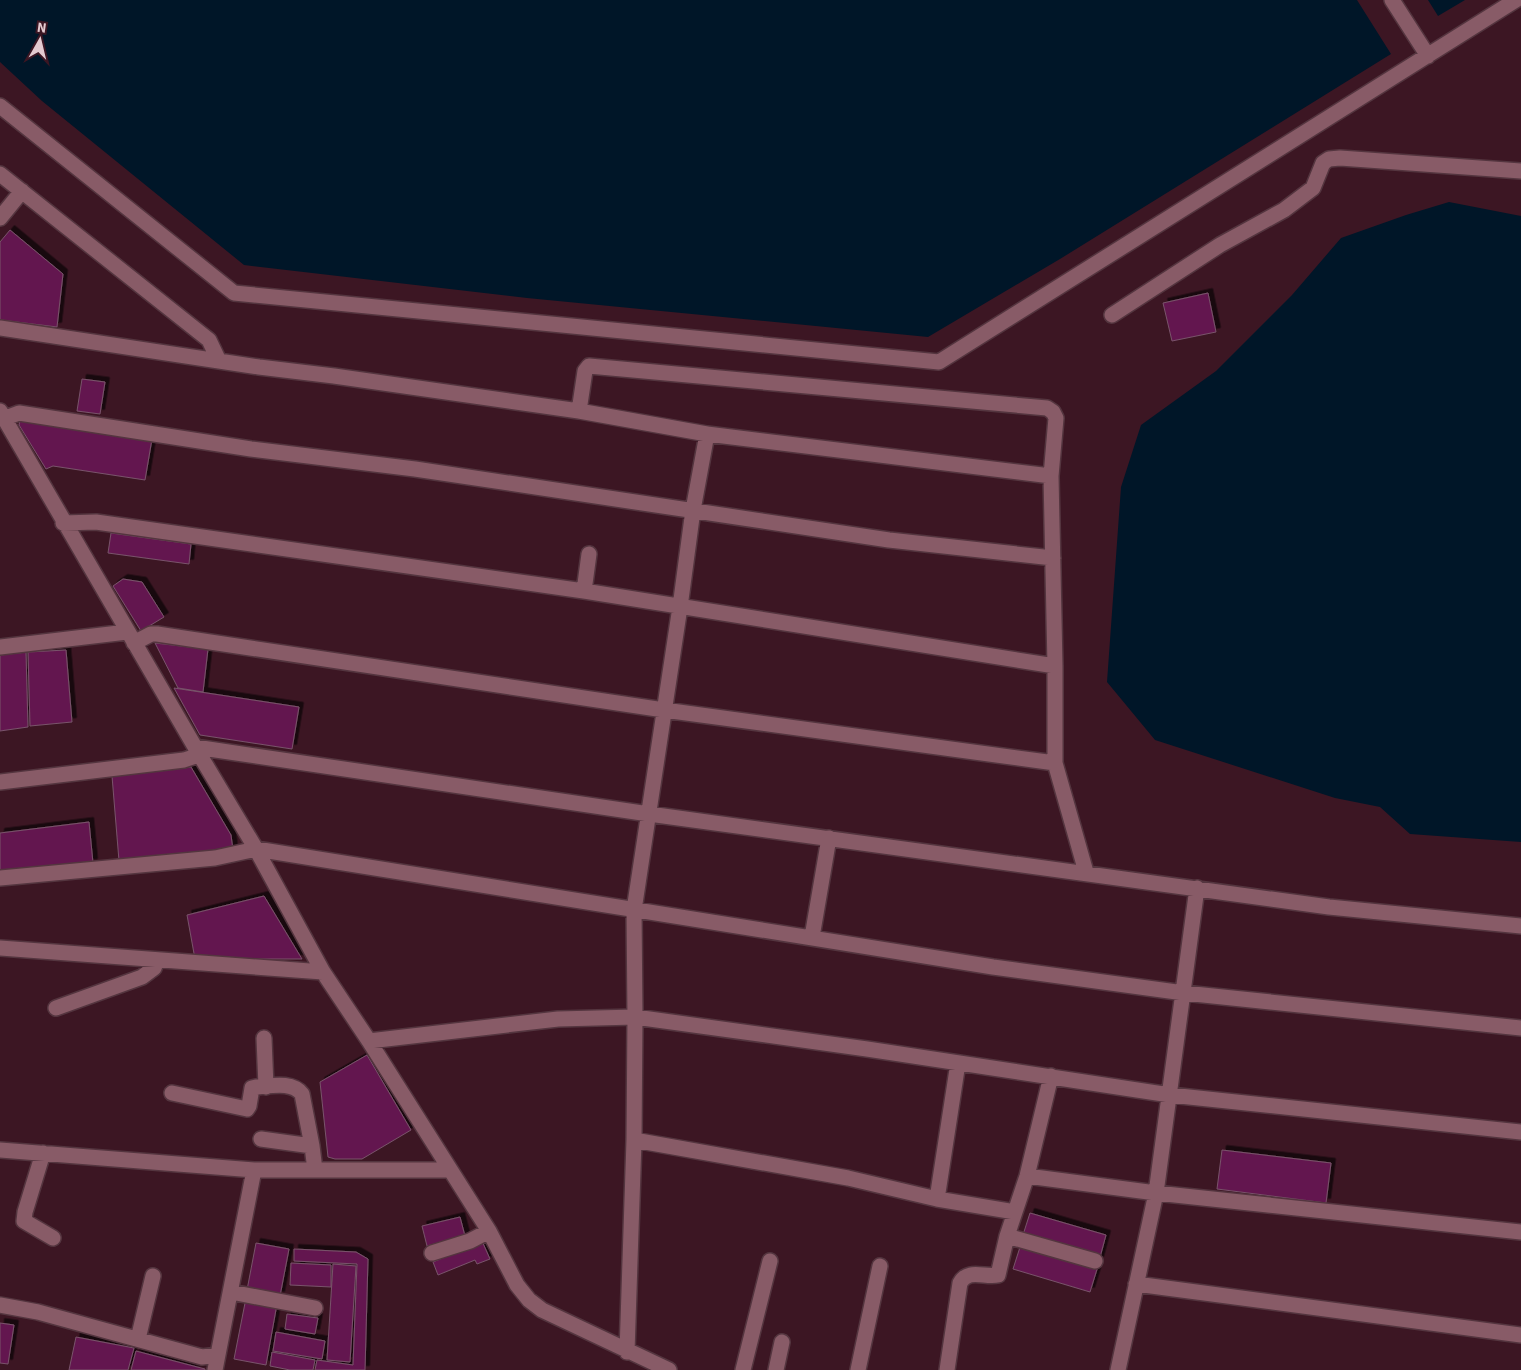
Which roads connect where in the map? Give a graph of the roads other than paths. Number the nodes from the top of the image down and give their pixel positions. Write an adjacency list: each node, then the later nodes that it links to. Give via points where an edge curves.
1 (1392, 0): 3 (street)
2 (1516, 0): 3 (street)
3 (1428, 56): 4 (street, via 939,362 234,293)
4 (0, 106)
5 (1521, 171): 9 (street, via 1329,159 1313,188 1284,210 1220,245)
6 (0, 174): 7 (street)
7 (22, 191): 8 (street); 11 (street, via 209,340)
8 (0, 218)
9 (1112, 315)
10 (0, 328): 11 (street)
11 (219, 361): 12 (street)
12 (579, 411): 14 (street); 15 (street, via 584,371 589,366 1047,408 1054,412 1056,418)
13 (2, 415): 16 (street, via 19,413); 17 (street)
14 (707, 434): 15 (street); 16 (street)
15 (1051, 476): 19 (street)
16 (692, 510): 19 (street, via 889,540); 21 (street)
17 (63, 523): 20 (street, via 96,522); 22 (street)
18 (589, 554): 20 (street)
19 (1053, 558): 24 (street)
20 (584, 591): 21 (street)
21 (680, 607): 24 (street); 25 (street)
22 (131, 637): 23 (street); 25 (street, via 157,634); 26 (street)
23 (0, 647)
24 (1055, 666): 27 (street)
25 (664, 710): 27 (street); 29 (street)
26 (197, 751): 28 (street, via 184,760); 29 (street); 31 (street)
27 (1055, 763): 32 (street)
28 (0, 782)
29 (649, 814): 30 (street); 35 (street)
30 (829, 838): 32 (street); 37 (street)
31 (256, 849): 33 (street, via 215,858); 35 (street); 40 (street)
32 (1086, 872): 34 (street)
33 (0, 878)
34 (1197, 888): 36 (street, via 1329,907); 41 (street)
35 (634, 910): 37 (street); 43 (street)
36 (1521, 926)
37 (812, 937): 41 (street)
38 (0, 948): 39 (street)
39 (157, 960): 40 (street); 42 (street, via 154,968 142,977)
40 (323, 972): 46 (street)
41 (1184, 993): 44 (street); 51 (street)
42 (56, 1008)
43 (635, 1018): 46 (street, via 558,1019); 47 (street); 54 (street)
44 (1521, 1028)
45 (264, 1038): 49 (street)
46 (369, 1040): 60 (street)
47 (958, 1062): 48 (street); 63 (street)
48 (1051, 1076): 51 (street); 61 (street)
49 (266, 1086): 50 (street, via 252,1088 247,1108); 55 (street, via 298,1088)
50 (172, 1093)
51 (1170, 1095): 52 (street); 62 (street)
52 (1521, 1132)
53 (261, 1139): 55 (street)
54 (634, 1140): 63 (street, via 848,1178); 81 (street)
55 (312, 1146): 59 (street)
56 (0, 1150): 57 (street)
57 (43, 1153): 58 (street); 68 (street, via 24,1221)
58 (254, 1170): 59 (street); 75 (street)
59 (315, 1170): 60 (street)
60 (450, 1170): 65 (street)
61 (1027, 1176): 62 (street); 64 (street)
62 (1156, 1193): 66 (street); 74 (street)
63 (937, 1199): 64 (street)
64 (1015, 1212): 67 (street)
65 (488, 1231): 69 (street); 81 (street, via 517,1285 535,1306)
66 (1521, 1232)
67 (1007, 1236): 71 (street); 87 (street, via 998,1275 969,1274 960,1283)
68 (53, 1238)
69 (432, 1253)
70 (770, 1261): 84 (street)
71 (1095, 1261)
72 (880, 1266): 86 (street)
73 (153, 1276): 79 (street)
74 (1136, 1284): 78 (street); 88 (street)
75 (231, 1292): 77 (street); 82 (street)
76 (0, 1305): 79 (street)
77 (315, 1308)
78 (1521, 1335)
79 (138, 1339): 82 (street)
80 (782, 1342): 85 (street)
81 (627, 1352): 83 (street)
82 (217, 1363)
83 (669, 1370)
84 (742, 1370)
85 (776, 1370)
86 (858, 1370)
87 (947, 1370)
88 (1118, 1370)

